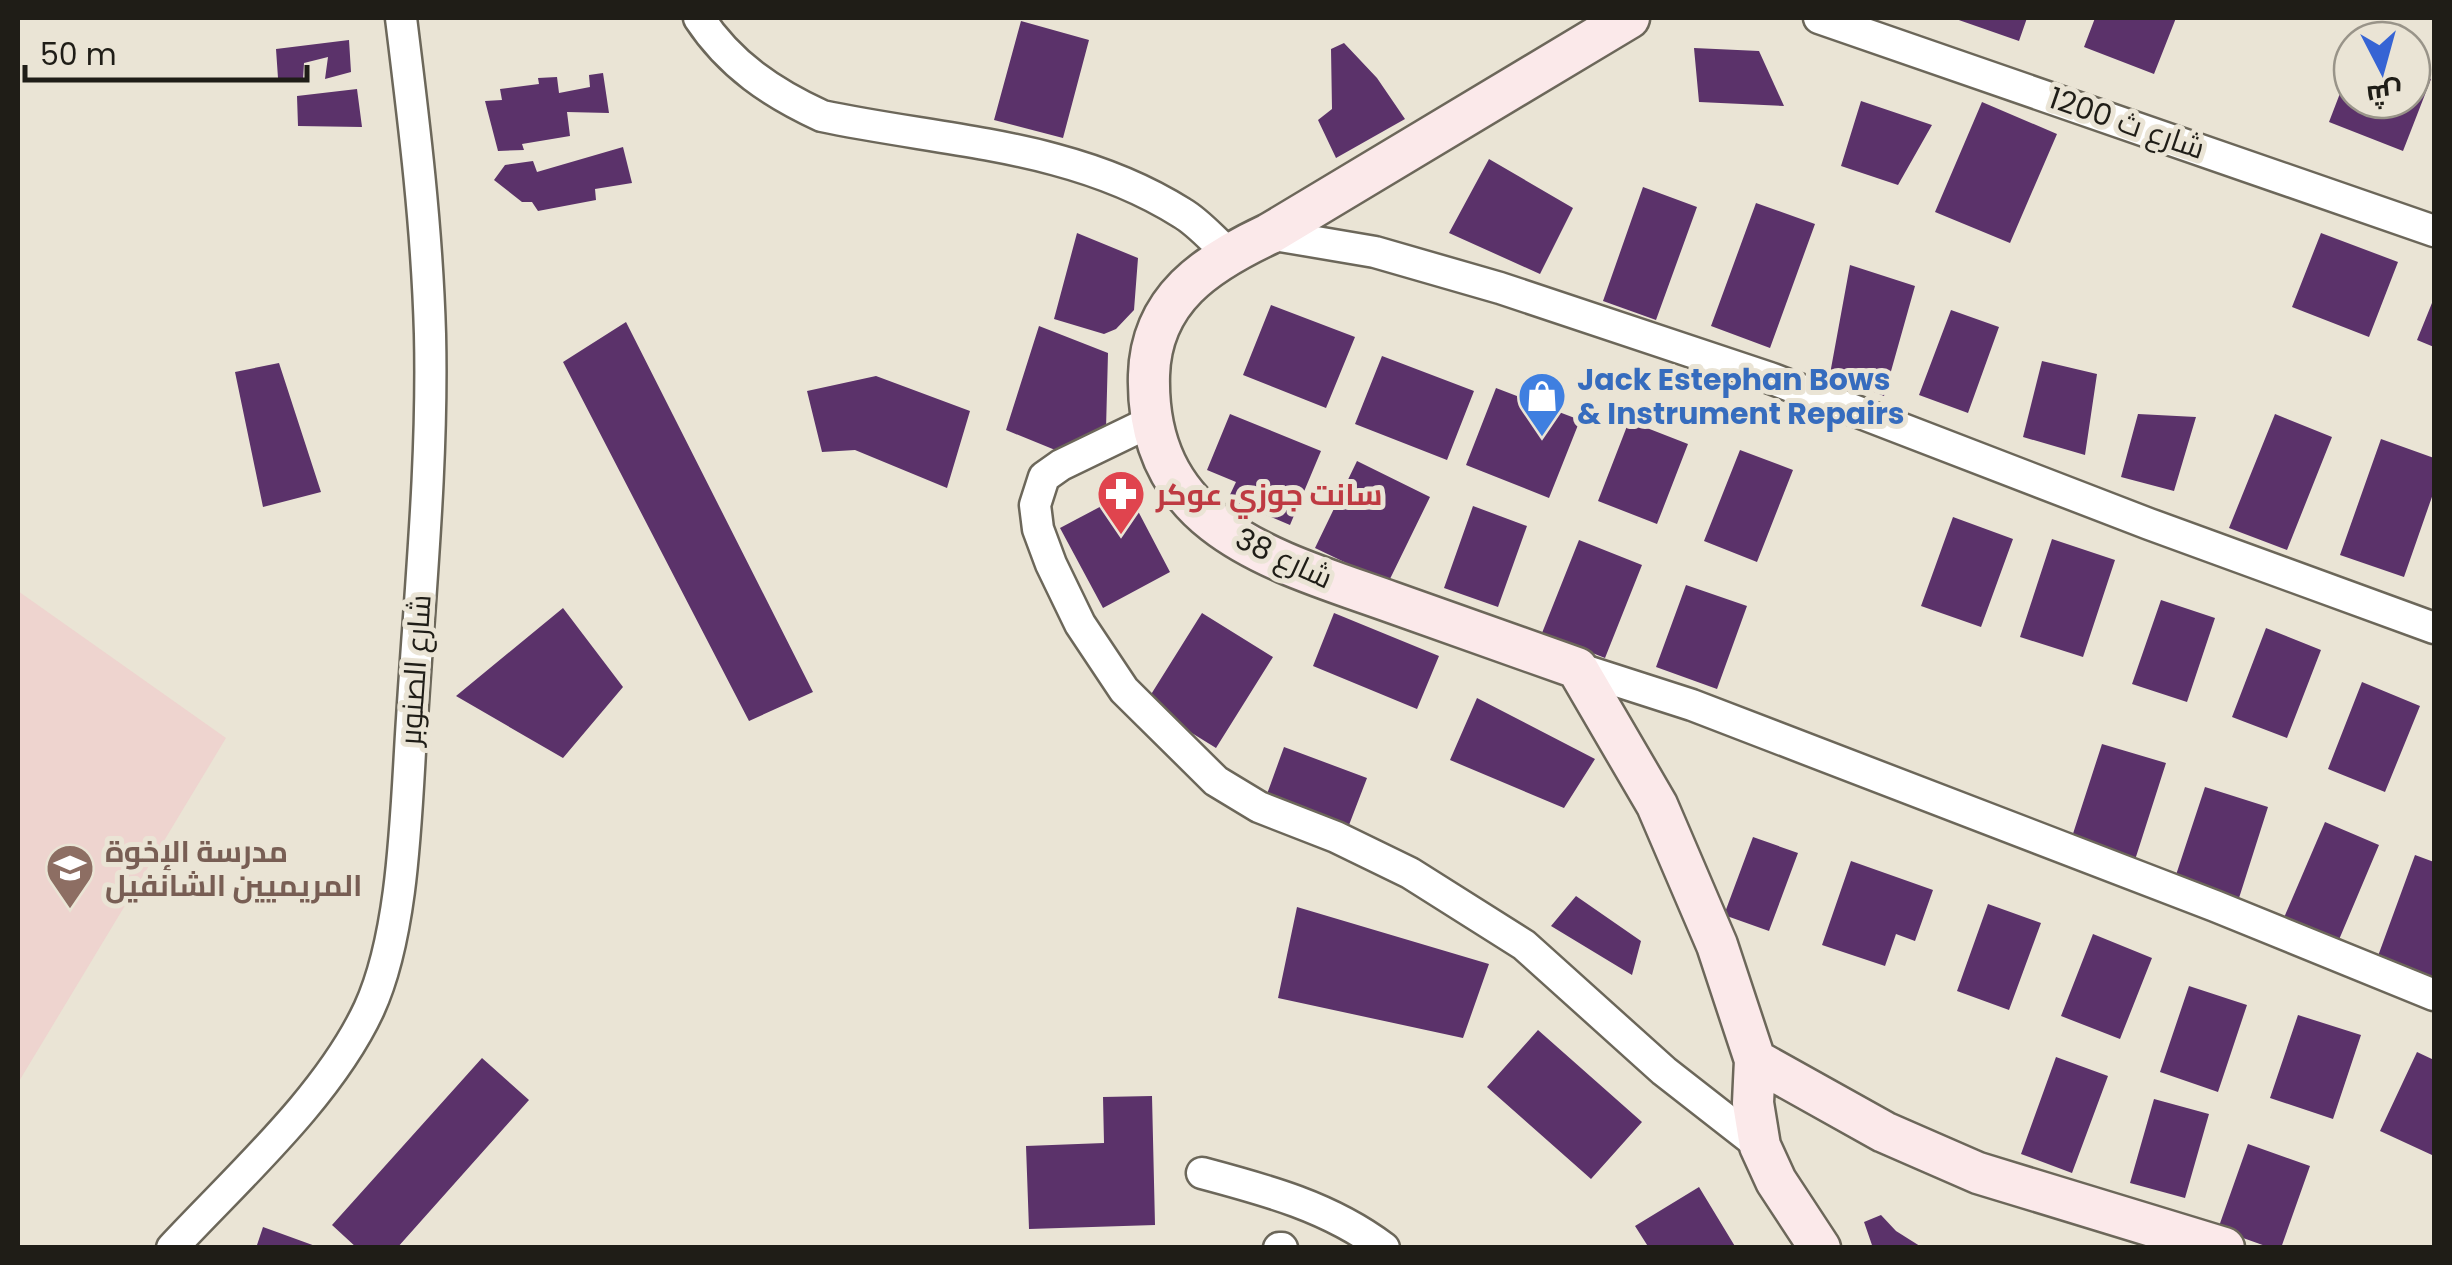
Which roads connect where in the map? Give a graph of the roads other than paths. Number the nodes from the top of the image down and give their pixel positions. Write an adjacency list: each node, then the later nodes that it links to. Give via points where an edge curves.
1 (401, 18): 15 (street, شارع الصنوبر, via 424,208 429,454 393,928 369,1009 347,1050)
2 (699, 18): 7 (street, via 752,77 822,116 1052,157 1104,174 1186,215)
3 (1629, 18): 6 (street, شارع 38)
4 (1819, 18): 5 (street, شارع ث 1200)
5 (2434, 231)
6 (1269, 234): 7 (street, شارع 38); 9 (street, via 1428,267 1770,378)
7 (1228, 253): 8 (street, شارع 38, via 1184,289 1158,328 1149,356)
8 (1152, 421): 10 (street, شارع 38, via 1175,479 1239,543); 13 (street, via 1044,477 1034,505 1051,564 1080,624 1124,690 1216,781 1259,807 1410,873 1524,945 1664,1071)
9 (2434, 628)
10 (1577, 668): 11 (street, via 1692,705); 12 (street, via 1657,805 1717,945)
11 (2434, 995)
12 (1754, 1060): 13 (street); 18 (street, via 1963,1167)
13 (1760, 1146): 17 (street)
14 (1202, 1173): 16 (street, via 1286,1196)
15 (172, 1248)
16 (1384, 1248)
17 (1820, 1248)
18 (2224, 1248)

